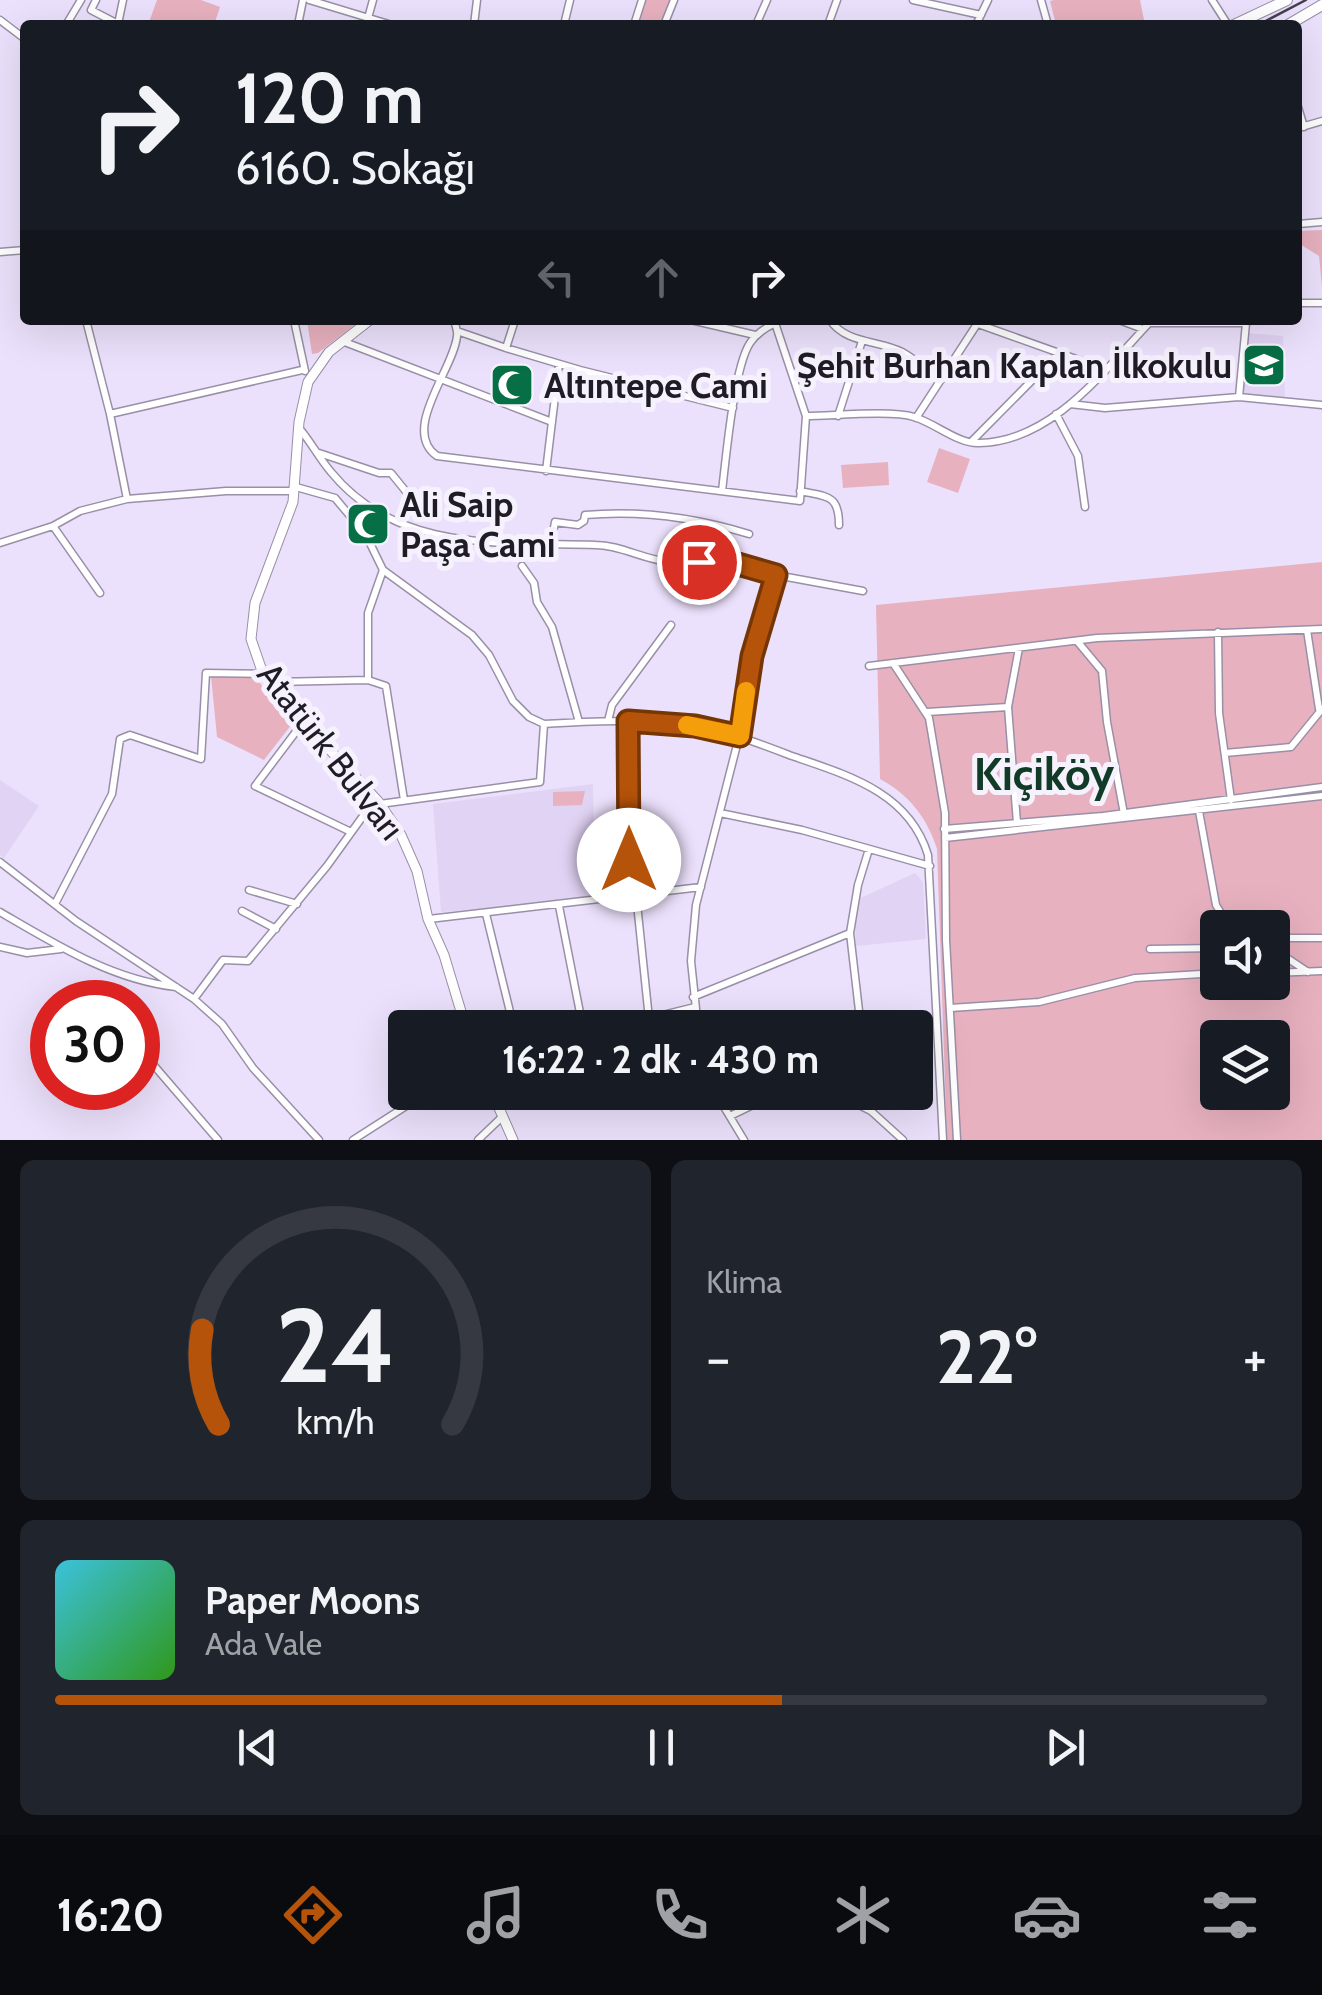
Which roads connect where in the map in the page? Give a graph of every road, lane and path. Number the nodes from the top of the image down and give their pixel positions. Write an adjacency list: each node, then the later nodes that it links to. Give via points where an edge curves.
1 (96, 0): 12 (street, via 91,10)
2 (306, 0): 10 (street)
3 (373, 0): 10 (street)
4 (913, 0): 9 (street)
5 (988, 0): 9 (street)
6 (1212, 0): 15 (street)
7 (1288, 0): 16 (main road)
8 (1322, 5): 17 (main road)
9 (980, 15): 14 (street)
10 (368, 18): 13 (street)
11 (0, 20): 18 (street)
12 (110, 20)
13 (375, 20)
14 (978, 20)
15 (1227, 20)
16 (1242, 20)
17 (1296, 20)
18 (20, 35)
19 (87, 325): 47 (street)
20 (295, 325): 40 (street)
21 (363, 325): 34 (main road, Atatürk Bulvarı)
22 (455, 325): 32 (street)
23 (513, 325): 36 (street)
24 (713, 325): 33 (street)
25 (770, 325): 33 (street)
26 (775, 325): 49 (street)
27 (834, 325): 35 (street)
28 (977, 325): 42 (street)
29 (987, 325): 37 (street)
30 (1147, 325): 39 (street)
31 (1246, 325): 43 (street)
32 (457, 331): 36 (street); 41 (street)
33 (756, 335): 46 (street)
34 (341, 340): 40 (main road, Atatürk Bulvarı); 41 (street)
35 (862, 342): 42 (street, via 900,351); 50 (street)
36 (506, 348): 38 (street)
37 (1059, 353): 39 (street); 54 (street)
38 (558, 364): 46 (street); 52 (street)
39 (1105, 370): 44 (street)
40 (307, 372): 47 (street); 53 (main road, Atatürk Bulvarı)
41 (439, 380): 52 (street); 56 (street, via 422,434 433,453)
42 (941, 380): 51 (street)
43 (1239, 397): 44 (street, via 1105,408); 45 (street)
44 (1070, 404): 48 (street)
45 (1322, 405)
46 (733, 408): 58 (street)
47 (110, 414): 60 (street)
48 (1056, 414): 54 (street, via 1017,434); 62 (street, via 1078,456)
49 (806, 416): 50 (street); 59 (street)
50 (838, 416): 51 (street)
51 (916, 418): 54 (street)
52 (552, 422): 56 (street)
53 (298, 427): 55 (street); 57 (main road, Atatürk Bulvarı)
54 (971, 442)
55 (318, 452): 61 (street, via 394,474); 67 (street, via 360,499 415,531)
56 (546, 472): 58 (street)
57 (296, 489): 60 (street); 69 (street, via 335,498 366,535); 81 (main road, Atatürk Bulvarı, via 251,621 253,646)
58 (722, 491): 59 (street, via 800,500)
59 (800, 491): 63 (street, via 834,502)
60 (127, 499): 64 (street)
61 (412, 499)
62 (1085, 507)
63 (839, 525)
64 (53, 526): 66 (street); 72 (street)
65 (749, 534): 67 (street, via 709,522 617,512 586,515 578,525 555,522)
66 (0, 543)
67 (551, 544): 70 (street, via 604,546 668,562 738,564)
68 (522, 566): 89 (street, via 552,627)
69 (383, 570): 82 (street, via 368,612); 90 (street, via 478,641 514,701)
70 (776, 575): 71 (street); 91 (street, via 752,656)
71 (863, 591)
72 (100, 593)
73 (672, 625): 87 (street, via 612,705)
74 (1322, 629): 75 (street)
75 (1308, 630): 76 (street); 84 (street)
76 (1218, 632): 77 (street); 92 (street)
77 (1077, 640): 78 (street); 100 (street, via 1102,671)
78 (1019, 648): 79 (street); 83 (street)
79 (892, 663): 80 (street); 85 (street)
80 (869, 666)
81 (269, 678): 82 (street); 86 (main road, Atatürk Bulvarı); 110 (street, via 206,673 201,759 122,736 108,802)
82 (368, 680): 95 (street, via 389,691)
83 (1008, 707): 85 (street); 101 (street)
84 (1320, 709): 92 (street, via 1292,747)
85 (925, 712): 103 (street)
86 (304, 721): 97 (main road, Atatürk Bulvarı); 102 (street, via 255,786)
87 (608, 721): 88 (street); 89 (street)
88 (628, 721): 91 (street); 109 (street)
89 (579, 722): 90 (street)
90 (544, 724): 95 (street, via 540,782)
91 (742, 738): 99 (street); 106 (street, via 882,793 916,826)
92 (1225, 753): 96 (street)
93 (1322, 787): 96 (street)
94 (1322, 796): 98 (street)
95 (404, 800): 97 (street)
96 (1231, 800): 100 (street)
97 (378, 801): 102 (street); 117 (main road, Atatürk Bulvarı, via 412,858)
98 (1199, 811): 103 (street); 113 (street)
99 (720, 812): 104 (street); 107 (street)
100 (1124, 814): 101 (street)
101 (1017, 823): 103 (street)
102 (351, 832): 111 (street)
103 (944, 834): 135 (street)
104 (869, 849): 106 (street); 119 (street)
105 (0, 862): 110 (street)
106 (930, 866): 157 (street)
107 (700, 887): 109 (street); 132 (street)
108 (249, 890): 111 (street)
109 (633, 895): 112 (street); 139 (street)
110 (55, 904): 131 (street)
111 (297, 904): 118 (street)
112 (559, 906): 116 (street); 117 (street); 138 (street)
113 (1219, 910)
114 (242, 911): 118 (street)
115 (0, 912): 124 (street)
116 (486, 914): 117 (street); 137 (street)
117 (428, 919): 136 (main road, Atatürk Bulvarı)
118 (276, 929): 133 (street, via 247,962 223,960)
119 (850, 932): 132 (street); 141 (street)
120 (1290, 938): 121 (street)
121 (1322, 938)
122 (0, 948): 124 (street)
123 (1200, 948): 125 (street)
124 (61, 949): 131 (street, via 147,984)
125 (1150, 949)
126 (1290, 959): 129 (street)
127 (1322, 971): 129 (street)
128 (1290, 972): 129 (street)
129 (1308, 972)
130 (1200, 974): 135 (street, via 1135,978 1039,1002)
131 (180, 988): 133 (street)
132 (693, 998): 134 (street)
133 (194, 1000): 151 (street)
134 (694, 1008): 140 (street)
135 (950, 1008): 158 (street)
136 (461, 1010)
137 (510, 1010)
138 (580, 1010)
139 (648, 1010)
140 (686, 1010)
141 (860, 1010)
142 (160, 1073): 150 (street)
143 (400, 1110): 152 (street)
144 (500, 1110): 148 (main road)
145 (726, 1110): 149 (street)
146 (742, 1110): 149 (street)
147 (868, 1110): 156 (street)
148 (502, 1116): 153 (street); 154 (main road)
149 (730, 1116): 155 (street)
150 (218, 1140)
151 (319, 1140)
152 (353, 1140)
153 (478, 1140)
154 (514, 1140)
155 (744, 1140)
156 (903, 1140)
157 (943, 1140)
158 (957, 1140)

